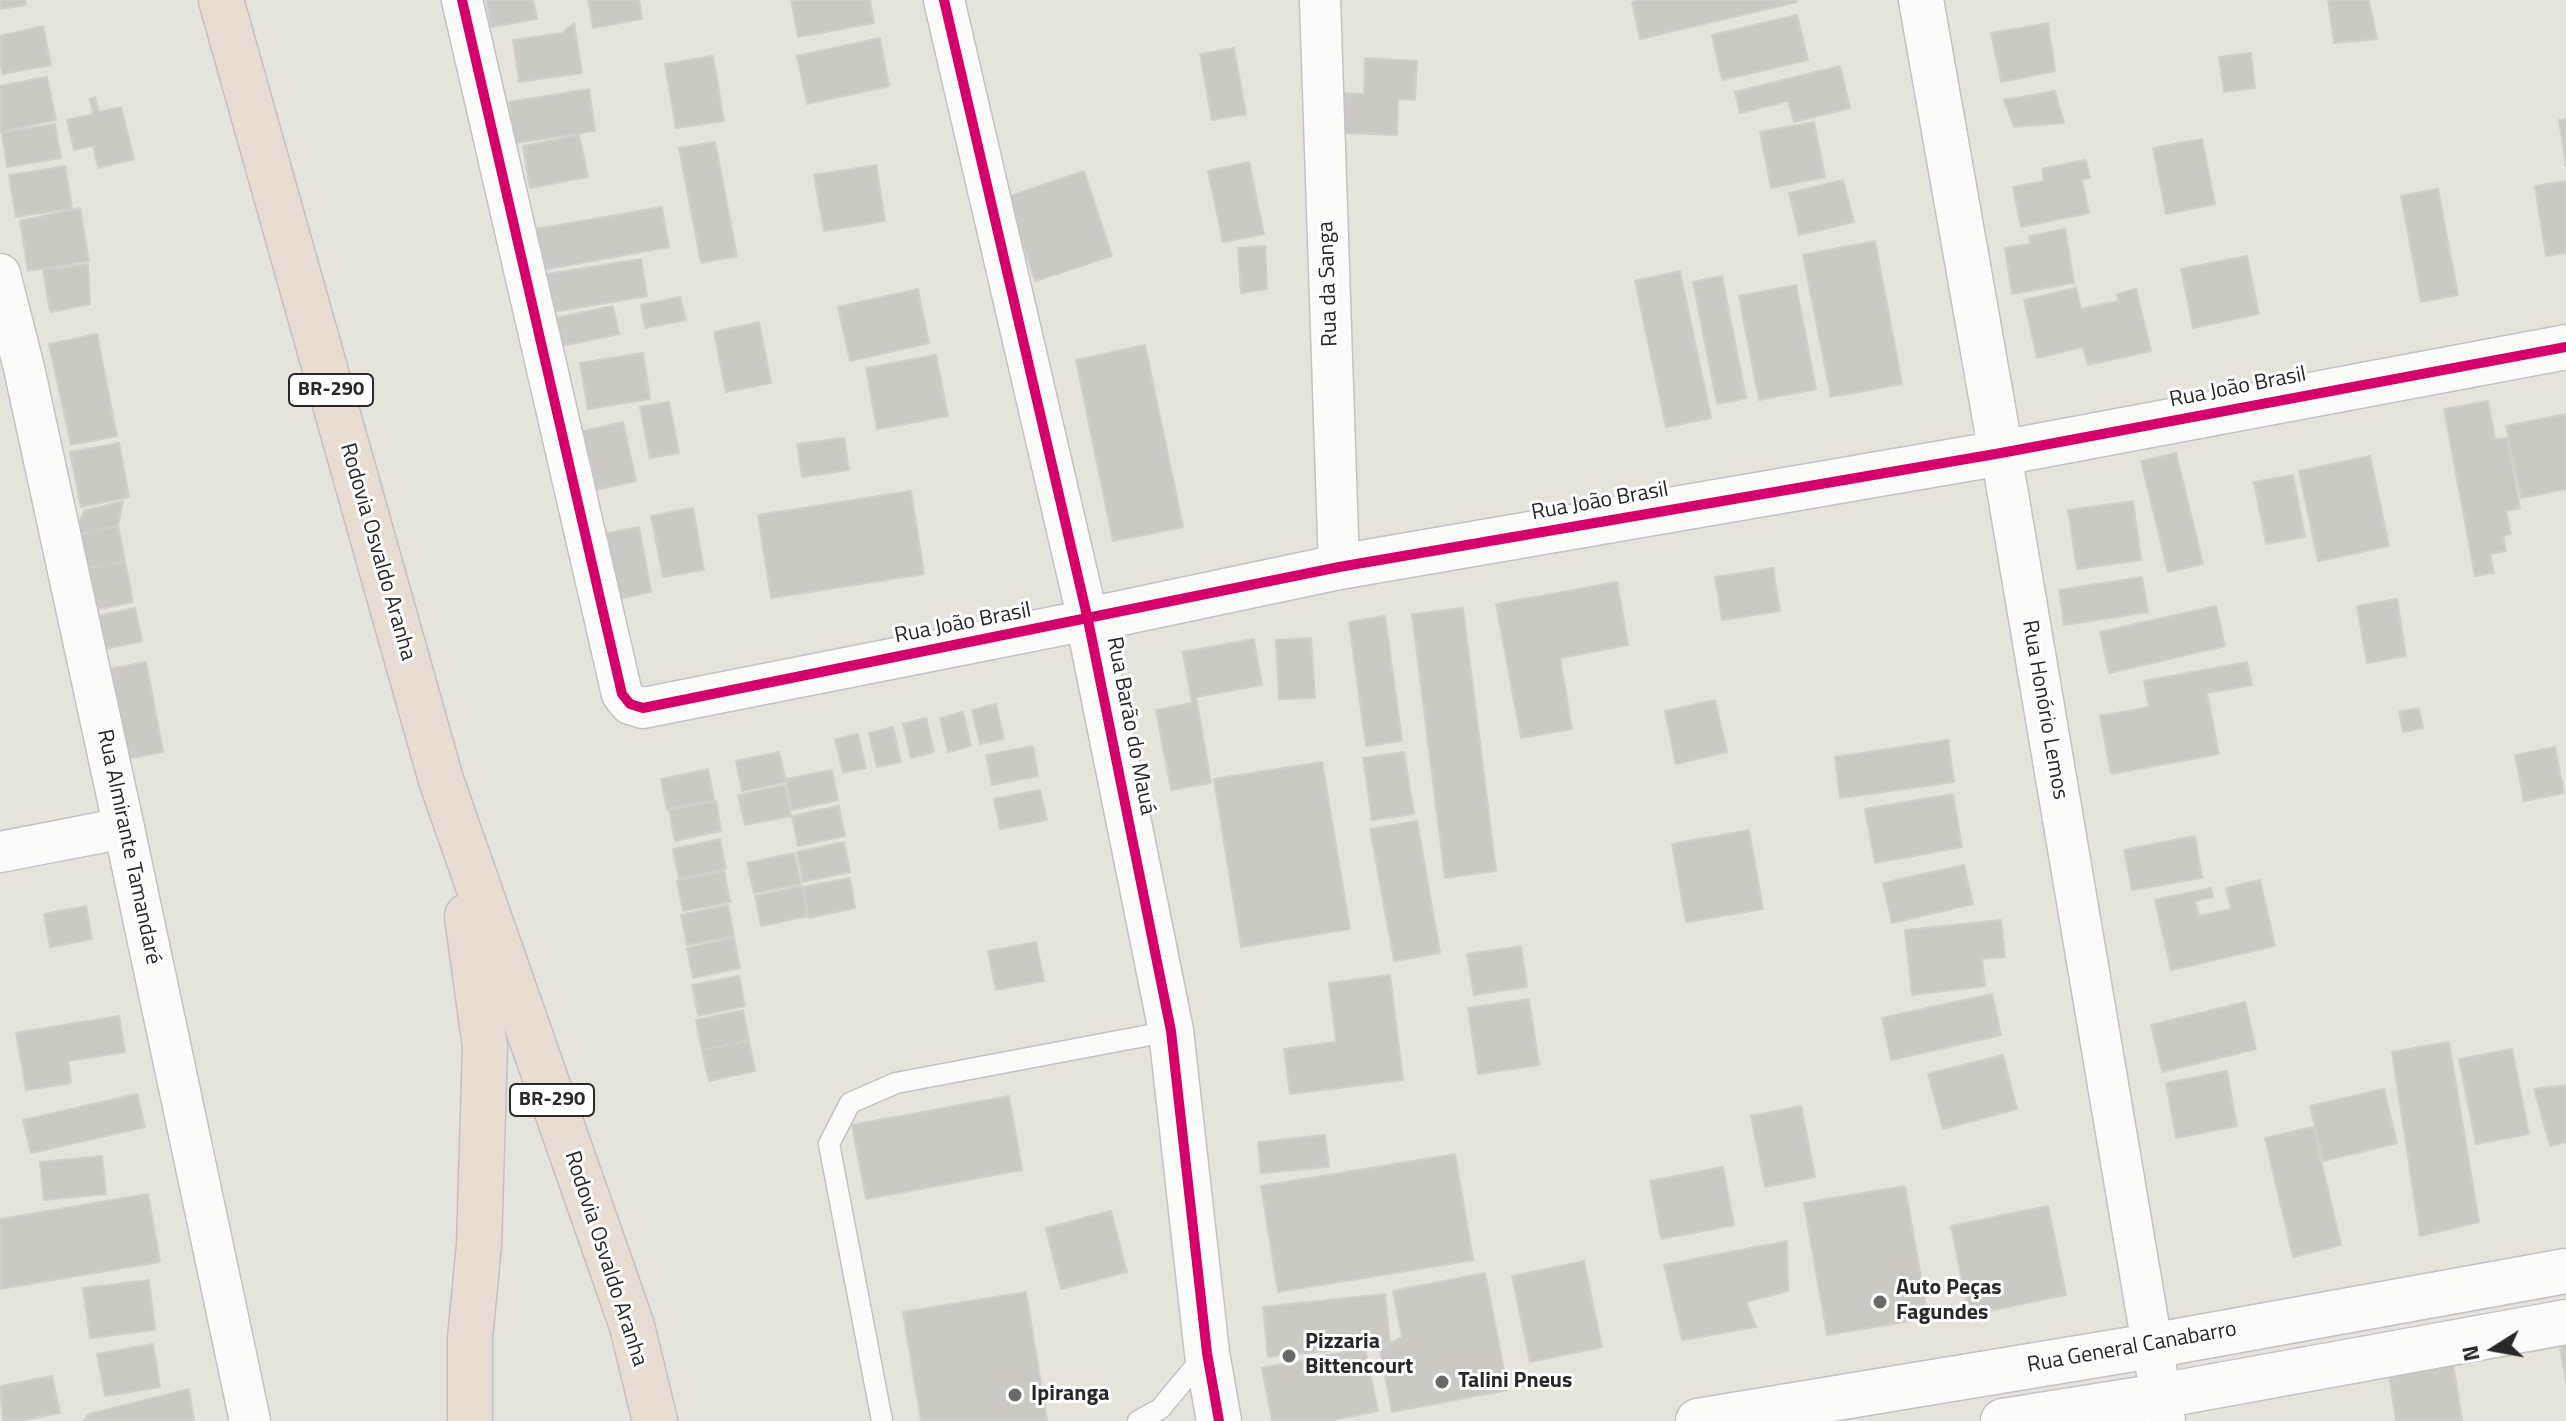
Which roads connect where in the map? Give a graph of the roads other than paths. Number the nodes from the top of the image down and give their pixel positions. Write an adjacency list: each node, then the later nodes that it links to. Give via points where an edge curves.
1 (221, 0): 12 (highway, Rodovia Osvaldo Aranha / BR-290)
2 (462, 0): 11 (street, Rua João Brasil, via 622,694 630,704 643,708)
3 (944, 0): 11 (street, Rua Barão do Mauá)
4 (1320, 0): 10 (street, Rua da Sanga)
5 (1921, 0): 9 (street, Rua Honório Lemos)
6 (0, 274): 8 (street, Rua Almirante Tamandaré)
7 (2566, 347): 9 (street, Rua João Brasil)
8 (12, 370): 13 (street, Rua Almirante Tamandaré)
9 (2001, 453): 10 (street, Rua João Brasil); 20 (street, Rua Honório Lemos)
10 (1339, 567): 11 (street, Rua João Brasil)
11 (1088, 620): 15 (street, Rua Barão do Mauá)
12 (441, 780): 25 (highway, Rodovia Osvaldo Aranha / BR-290, via 485,1047); 26 (highway, Rodovia Osvaldo Aranha / BR-290, via 632,1326)
13 (124, 828): 14 (street); 24 (street, Rua Almirante Tamandaré)
14 (0, 852)
15 (1171, 1031): 21 (street, Rua Barão do Mauá); 27 (lane, via 896,1083 850,1103 829,1144)
16 (2566, 1271): 17 (street, Rua General Canabarro)
17 (2489, 1284): 19 (street); 20 (street, Rua General Canabarro)
18 (2566, 1322): 19 (street)
19 (2503, 1334): 22 (street)
20 (2151, 1346): 22 (street, Rua Honório Lemos); 23 (street, Rua General Canabarro)
21 (1207, 1353): 28 (lane, via 1160,1409); 29 (street, Rua Barão do Mauá)
22 (2163, 1408): 31 (street)
23 (1790, 1414): 30 (street, Rua General Canabarro)
24 (250, 1421)
25 (470, 1421)
26 (655, 1421)
27 (882, 1421)
28 (1138, 1421)
29 (1219, 1421)
30 (1698, 1421)
31 (2003, 1421)

